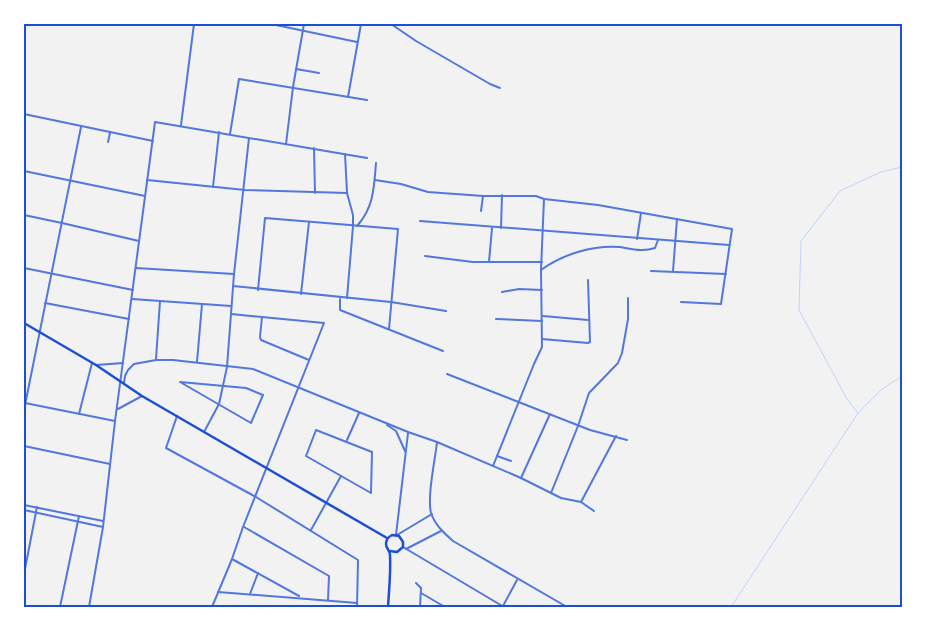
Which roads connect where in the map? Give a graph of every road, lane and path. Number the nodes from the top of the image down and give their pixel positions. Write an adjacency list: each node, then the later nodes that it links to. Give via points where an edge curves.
1 (194, 24): 15 (street)
2 (271, 24): 6 (street)
3 (304, 24): 6 (street)
4 (361, 24): 7 (street)
5 (391, 24): 11 (street)
6 (302, 32): 7 (street); 8 (street)
7 (357, 42): 12 (street)
8 (296, 69): 9 (street); 10 (street)
9 (318, 73)
10 (293, 87): 12 (street); 19 (street, via 240,79); 23 (street)
11 (500, 88)
12 (348, 97): 13 (street)
13 (366, 100)
14 (24, 114): 16 (street)
15 (181, 126): 17 (street); 22 (street, via 155,122)
16 (81, 127): 18 (street); 31 (street)
17 (219, 132): 19 (street); 32 (street)
18 (110, 133): 21 (street); 22 (street)
19 (230, 134): 20 (street)
20 (249, 138): 23 (street); 33 (street)
21 (108, 142)
22 (152, 142): 29 (street)
23 (286, 144): 24 (street)
24 (314, 148): 25 (street); 34 (street)
25 (345, 154): 26 (street); 35 (street)
26 (367, 158)
27 (376, 163): 30 (street)
28 (24, 171): 31 (street)
29 (147, 180): 32 (street); 37 (street)
30 (374, 180): 38 (street, via 428,192); 47 (street, via 366,216)
31 (70, 181): 37 (street); 45 (street)
32 (213, 187): 33 (street)
33 (245, 190): 34 (street); 65 (street)
34 (315, 193): 35 (street)
35 (347, 193): 47 (street)
36 (502, 195): 38 (street); 39 (street); 49 (street)
37 (145, 196): 53 (street)
38 (483, 196): 40 (street)
39 (544, 199): 41 (street); 50 (street)
40 (481, 211)
41 (641, 213): 43 (street); 51 (street)
42 (24, 215): 45 (street)
43 (677, 219): 54 (street); 55 (street, via 732,229)
44 (420, 221): 48 (street)
45 (62, 222): 53 (street); 64 (street)
46 (309, 222): 47 (street); 70 (street, via 265,218); 73 (street)
47 (355, 226): 75 (street); 79 (street, via 398,229)
48 (492, 228): 49 (street); 57 (street)
49 (500, 228): 50 (street)
50 (544, 231): 51 (street); 58 (street)
51 (637, 239): 52 (street)
52 (658, 240): 54 (street); 61 (street, via 655,248 647,250 619,247 584,250)
53 (139, 241): 60 (street)
54 (675, 241): 55 (street); 63 (street)
55 (729, 245): 66 (street)
56 (425, 256): 57 (street)
57 (489, 262): 58 (street)
58 (542, 262): 61 (street)
59 (24, 268): 64 (street)
60 (136, 268): 65 (street); 69 (street)
61 (541, 270): 71 (street)
62 (651, 271): 63 (street)
63 (673, 271): 66 (street)
64 (51, 274): 69 (street); 81 (street)
65 (234, 274): 68 (street)
66 (726, 274): 80 (street, via 721,304)
67 (588, 280): 90 (street)
68 (233, 286): 70 (street); 83 (street)
69 (133, 290): 77 (street)
70 (258, 290): 73 (street)
71 (542, 290): 72 (street); 86 (street)
72 (502, 292)
73 (301, 294): 74 (street)
74 (340, 298): 75 (street); 93 (street, via 340,310)
75 (347, 298): 79 (street)
76 (628, 298): 121 (street, via 628,319 618,364 589,393)
77 (132, 299): 78 (street); 88 (street)
78 (160, 301): 82 (street); 97 (street)
79 (392, 302): 84 (street); 93 (street)
80 (681, 302)
81 (46, 303): 88 (street); 94 (street)
82 (202, 304): 83 (street); 100 (street)
83 (231, 306): 85 (street)
84 (446, 311)
85 (231, 314): 87 (street); 103 (street)
86 (542, 316): 90 (street); 91 (street)
87 (262, 317): 98 (street, via 261,340); 98 (street, via 324,323)
88 (129, 319): 99 (street)
89 (496, 319): 91 (street)
90 (588, 320): 95 (street, via 588,343)
91 (542, 321): 95 (street)
92 (24, 324): 94 (main road)
93 (389, 329): 96 (street)
94 (39, 333): 101 (main road); 111 (street)
95 (542, 339): 110 (street, via 542,347)
96 (443, 351)
97 (156, 360): 100 (street); 106 (street, via 134,364 125,376)
98 (309, 360): 108 (street)
99 (123, 362): 102 (street); 105 (street)
100 (197, 362): 103 (street)
101 (92, 363): 102 (main road); 116 (street)
102 (96, 365): 105 (main road)
103 (227, 366): 107 (street); 108 (street, via 253,369)
104 (447, 374): 110 (street)
105 (121, 381): 106 (main road); 113 (street)
106 (124, 384): 109 (main road)
107 (223, 386): 112 (street); 112 (street, via 180,382); 112 (street, via 246,388 263,395 251,423)
108 (299, 389): 115 (street); 134 (street)
109 (142, 396): 113 (street); 118 (main road)
110 (519, 402): 117 (street); 130 (street)
111 (25, 403): 114 (street); 116 (street)
112 (219, 404): 122 (street)
113 (117, 409): 119 (street)
114 (24, 410)
115 (359, 413): 120 (street); 126 (street)
116 (79, 414): 119 (street)
117 (550, 414): 121 (street); 136 (street)
118 (177, 416): 122 (main road); 138 (street, via 166,448)
119 (115, 421): 132 (street)
120 (385, 423): 123 (street); 129 (street, via 396,431)
121 (578, 426): 124 (street); 137 (street)
122 (204, 432): 134 (main road)
123 (408, 432): 127 (street); 129 (street)
124 (616, 436): 125 (street); 140 (street)
125 (627, 440)
126 (347, 441): 135 (street, via 316,430 306,456); 135 (street, via 372,452 371,493)
127 (437, 442): 133 (street); 146 (street, via 430,501)
128 (24, 446): 132 (street)
129 (405, 453): 154 (street)
130 (497, 456): 131 (street); 133 (street)
131 (511, 461)
132 (110, 464): 148 (street)
133 (493, 466): 136 (street)
134 (268, 468): 138 (street); 139 (main road)
135 (341, 476): 139 (street)
136 (521, 478): 137 (street)
137 (551, 493): 140 (street)
138 (256, 497): 151 (street); 152 (street)
139 (325, 501): 152 (street); 155 (main road)
140 (581, 502): 144 (street)
141 (24, 505): 142 (street)
142 (37, 507): 145 (street); 147 (street)
143 (24, 510): 145 (street)
144 (594, 510)
145 (36, 513): 149 (street); 160 (street)
146 (432, 514): 153 (street); 154 (street)
147 (79, 516): 148 (street); 149 (street)
148 (103, 521): 150 (street)
149 (78, 522): 150 (street); 169 (street)
150 (103, 527): 170 (street)
151 (243, 527): 158 (street); 167 (street, via 329,576)
152 (310, 530): 168 (street, via 358,560)
153 (441, 531): 156 (street); 161 (street)
154 (396, 535): 155 (main road); 156 (main road, via 402,538)
155 (387, 538): 157 (main road, via 386,545)
156 (404, 548): 157 (main road); 176 (street)
157 (390, 551): 173 (main road)
158 (232, 559): 159 (street); 163 (street)
159 (258, 573): 165 (street); 166 (street)
160 (24, 574)
161 (518, 580): 176 (street); 177 (street)
162 (416, 583): 164 (street)
163 (218, 592): 165 (street); 171 (street)
164 (421, 593): 174 (street); 175 (street)
165 (250, 594): 166 (street)
166 (301, 598): 167 (street)
167 (328, 600): 168 (street)
168 (357, 603): 172 (street)
169 (60, 607)
170 (89, 607)
171 (212, 607)
172 (357, 607)
173 (388, 607)
174 (420, 607)
175 (444, 607)
176 (503, 607)
177 (567, 607)

